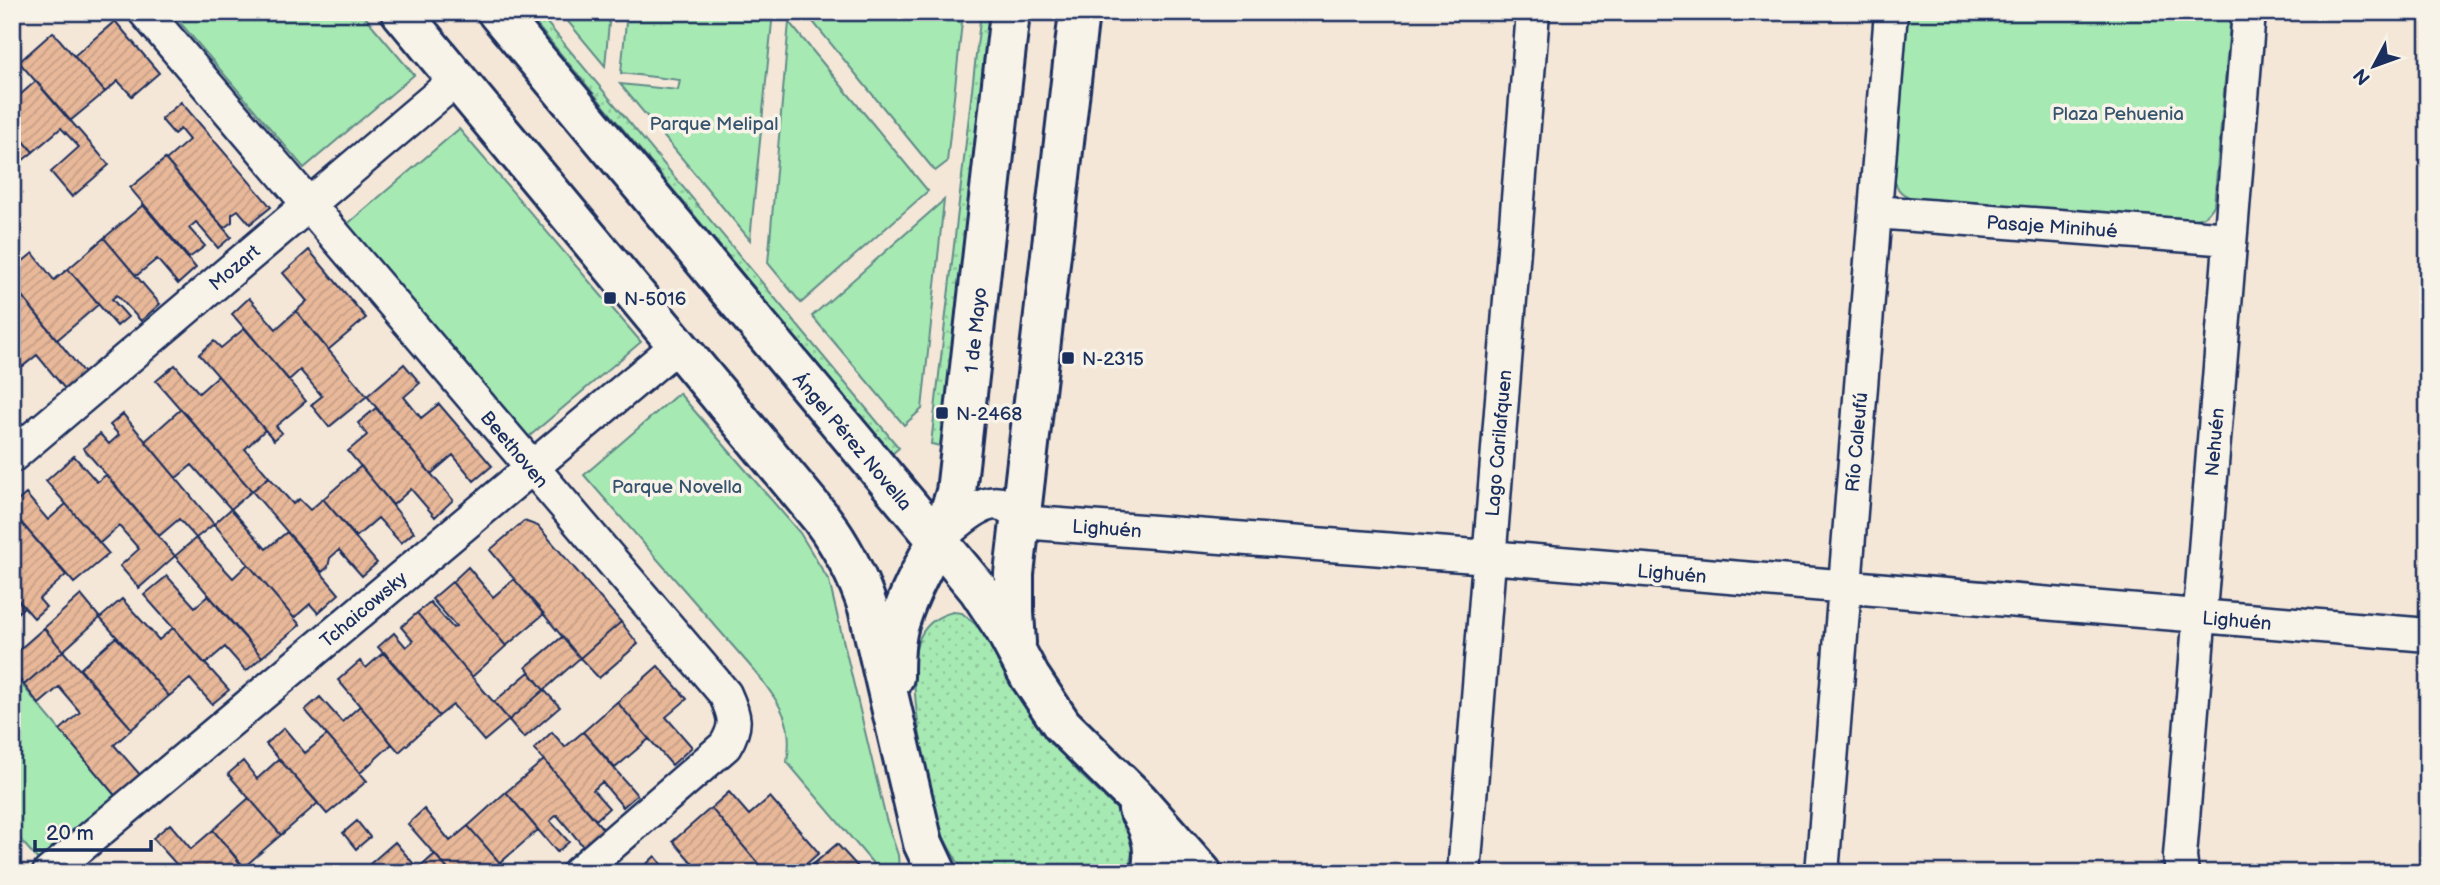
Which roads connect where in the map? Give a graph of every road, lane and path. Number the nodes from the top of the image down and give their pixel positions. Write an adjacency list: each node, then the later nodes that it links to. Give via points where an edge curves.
1 (145, 12): 10 (street, Beethoven)
2 (401, 12): 9 (main road)
3 (497, 12): 17 (main road, Ángel Pérez Novella)
4 (1010, 12): 17 (main road, 1 de Mayo, via 958,481)
5 (1079, 12): 16 (main road)
6 (1533, 12): 18 (street, Lago Carilafquen)
7 (1891, 12): 11 (street, Río Caleufú)
8 (2249, 12): 12 (street, Nehuén)
9 (457, 79): 10 (street, Mozart); 13 (main road)
10 (308, 205): 14 (street, Mozart); 15 (street, Beethoven)
11 (1875, 212): 12 (street, Pasaje Minihué); 19 (street, Río Caleufú)
12 (2230, 239): 20 (street, Nehuén)
13 (678, 345): 15 (street, Tchaicowsky); 23 (main road, via 841,546 863,593)
14 (12, 456)
15 (531, 468): 26 (street, Tchaicowsky); 27 (street, Beethoven, via 725,694 734,712 734,731 725,746)
16 (1021, 522): 17 (street, via 1010,507 990,502); 18 (street, Lighuén); 22 (main road, via 1013,594)
17 (936, 541): 22 (main road, Ángel Pérez Novella, via 978,589); 23 (main road, 1 de Mayo, via 897,631)
18 (1489, 558): 19 (street, Lighuén); 30 (street, Lago Carilafquen)
19 (1845, 587): 20 (street, Lighuén); 31 (street, Río Caleufú)
20 (2200, 617): 21 (street, Lighuén); 32 (street, Nehuén)
21 (2428, 635)
22 (1017, 652): 24 (main road, Ángel Pérez Novella, via 1062,725)
23 (894, 720): 25 (main road)
24 (1120, 782): 28 (main road, via 1151,833); 29 (main road, Ángel Pérez Novella)
25 (930, 863)
26 (49, 873)
27 (578, 873)
28 (1151, 873)
29 (1202, 873)
30 (1464, 873)
31 (1822, 873)
32 (2182, 873)

